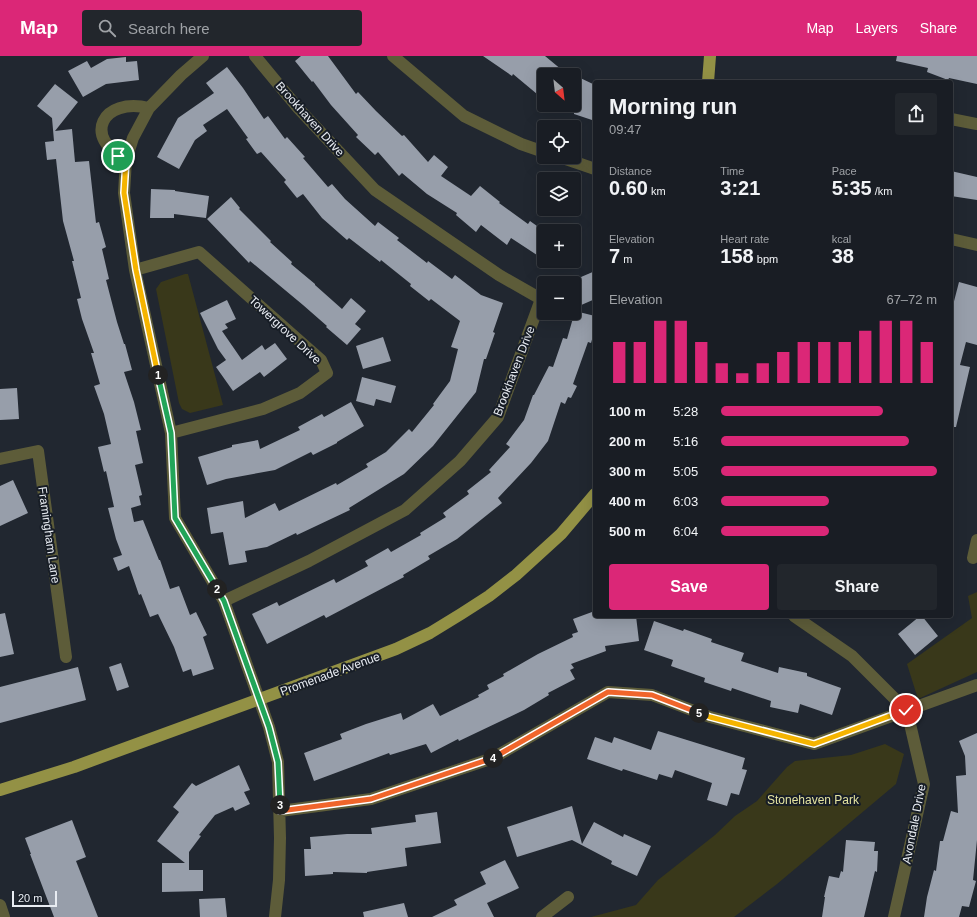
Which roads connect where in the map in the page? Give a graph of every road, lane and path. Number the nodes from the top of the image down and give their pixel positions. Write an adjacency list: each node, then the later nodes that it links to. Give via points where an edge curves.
1 (203, 56): 6 (street)
2 (255, 56): 21 (street, Brookhaven Drive, via 298,108 375,190 499,275 541,299 498,417 460,461 405,510 310,561)
3 (393, 56): 9 (street, via 464,116)
4 (710, 56): 5 (main road)
5 (708, 80)
6 (149, 108): 10 (street, via 133,138); 10 (street, via 137,105 118,108 104,120 101,128 106,143 112,151)
7 (953, 119): 8 (street)
8 (977, 124)
9 (537, 150)
10 (126, 160): 15 (street, via 124,193)
11 (580, 164): 12 (street)
12 (593, 168)
13 (953, 239): 14 (street)
14 (977, 245)
15 (136, 270): 16 (street); 16 (street, Towergrove Drive, via 200,252 321,360 327,373 300,394 263,409)
16 (171, 433): 21 (street, via 175,518)
17 (0, 459): 23 (street, Framingham Lane, via 38,451)
18 (593, 496): 25 (main road, Promenade Avenue, via 561,534 510,579 489,596 430,633 396,649)
19 (977, 540): 20 (street)
20 (973, 558)
21 (224, 601): 25 (street)
22 (797, 618): 26 (street, via 852,656)
23 (66, 657)
24 (977, 685): 26 (street)
25 (260, 699): 27 (main road, Promenade Avenue, via 74,767); 28 (street, via 278,762)
26 (906, 710): 28 (street, via 814,744 710,717 652,695 608,692 493,758 371,799); 34 (street, Avondale Drive, via 924,784)
27 (0, 790)
28 (280, 811): 32 (street, via 279,880)
29 (568, 897): 33 (street)
30 (0, 905): 31 (street)
31 (4, 917)
32 (275, 917)
33 (542, 917)
34 (894, 917)

